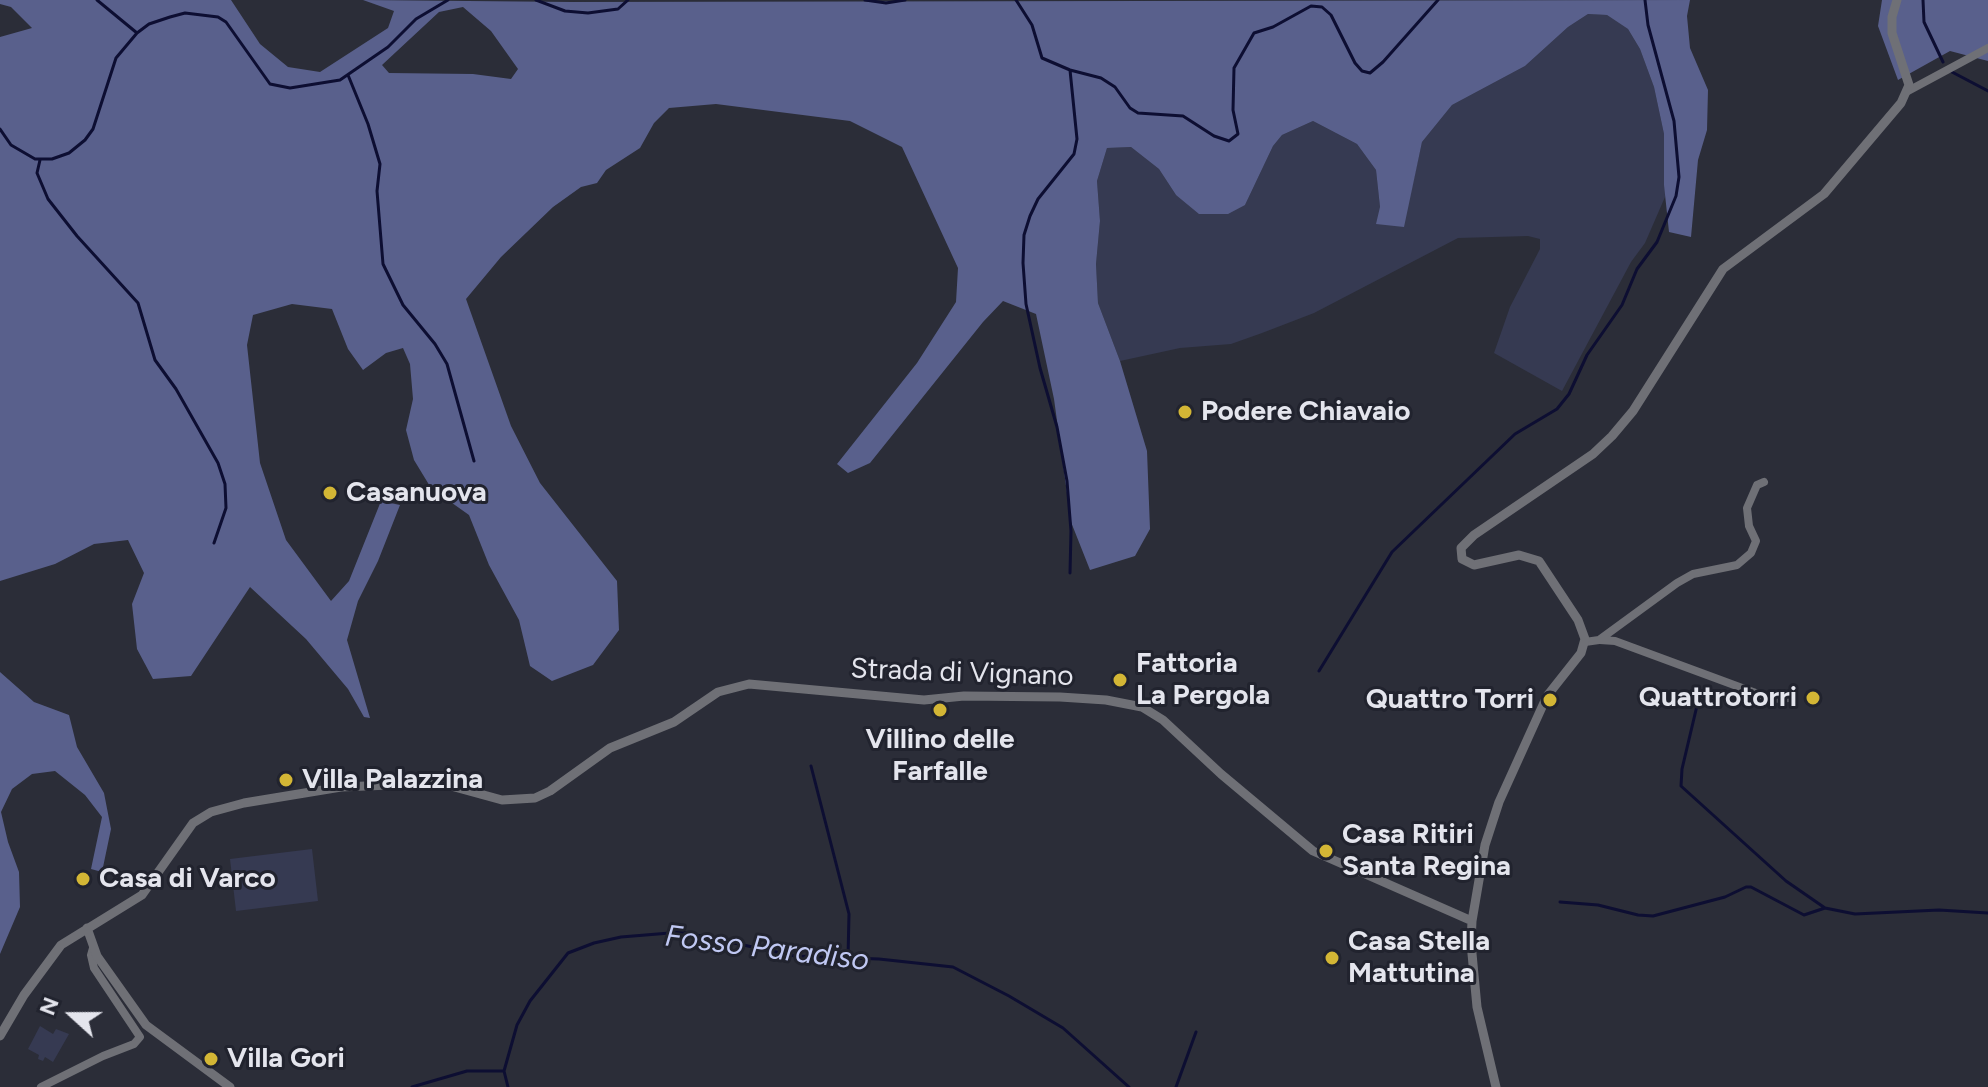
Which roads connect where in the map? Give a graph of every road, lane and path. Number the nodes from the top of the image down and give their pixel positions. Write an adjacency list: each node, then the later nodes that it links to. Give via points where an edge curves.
1 (1897, 0): 3 (street, via 1892,33)
2 (1988, 48): 3 (street)
3 (1908, 91): 6 (street, via 1828,190 1723,269 1612,436 1461,547 1461,558 1472,564 1519,555 1539,561 1578,620)
4 (1764, 482): 5 (street, via 1757,485 1747,508 1756,541 1751,553 1737,565 1693,574 1677,583)
5 (1599, 640): 6 (street); 7 (street, via 1615,641 1772,699)
6 (1585, 642): 8 (street, via 1547,696 1497,808)
7 (1789, 698)
8 (1472, 921): 9 (street, Strada di Vignano, via 1316,853 1155,714 1125,703 1028,696 891,698 749,684 718,692 674,722 610,748 535,798 502,800 440,783 341,787 211,812 193,823 142,895); 14 (street, via 1477,1007)
9 (87, 928): 10 (street); 11 (street, Strada di Vignano, via 52,956)
10 (93, 948): 12 (street, via 94,968 140,1037); 13 (street, via 146,1025)
11 (0, 1036)
12 (41, 1087)
13 (230, 1087)
14 (1496, 1087)

